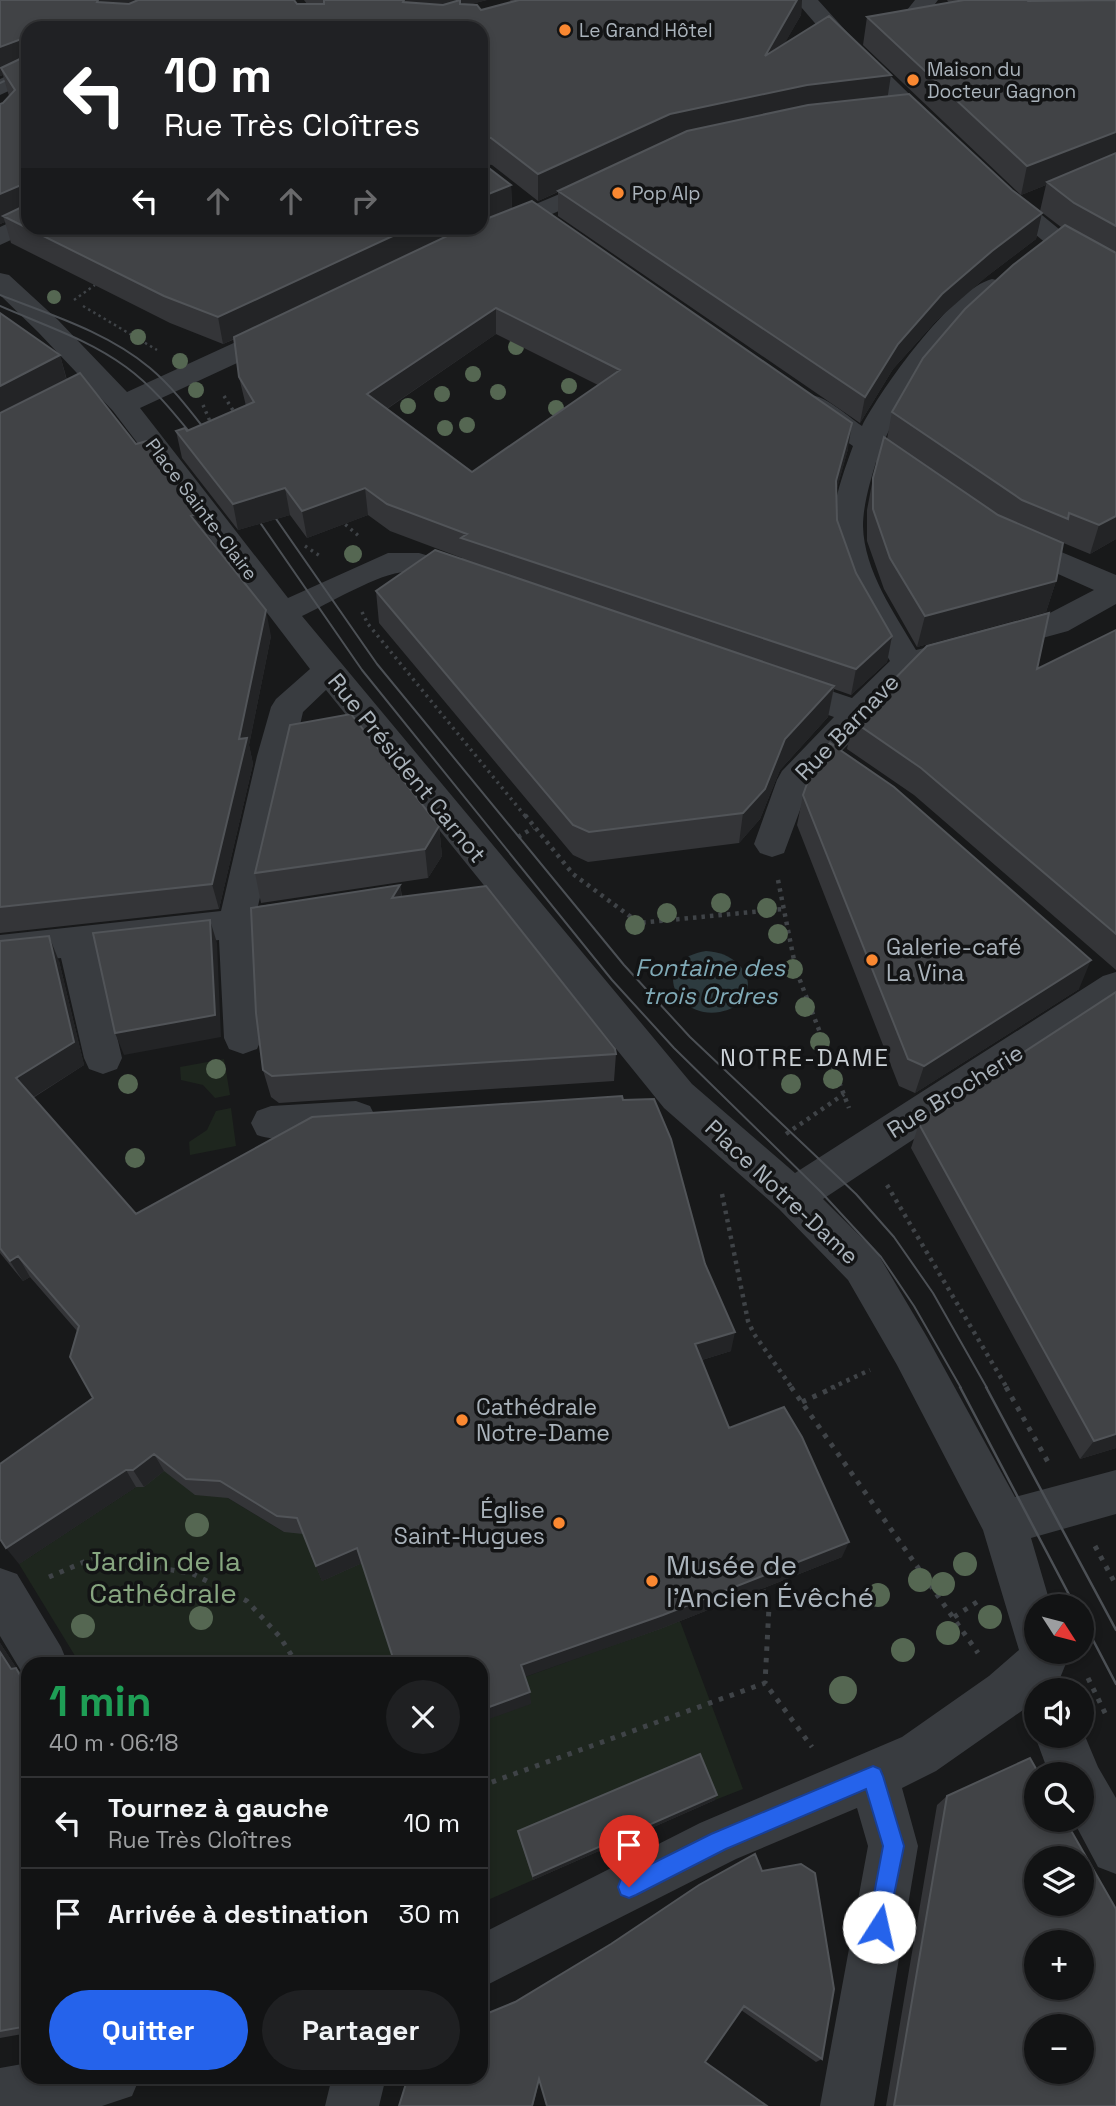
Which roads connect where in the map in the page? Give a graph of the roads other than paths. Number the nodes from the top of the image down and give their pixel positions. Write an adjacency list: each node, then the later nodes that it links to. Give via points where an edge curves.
1 (806, 0): 3 (street)
2 (927, 0): 3 (street, via 915,15)
3 (841, 41): 7 (street)
4 (21, 80): 6 (street)
5 (21, 90): 6 (street)
6 (1, 100)
7 (909, 108): 8 (street); 9 (street)
8 (883, 111)
9 (948, 145)
10 (630, 170): 15 (street)
11 (988, 182): 13 (street)
12 (1042, 199): 13 (street)
13 (1017, 209): 19 (street)
14 (21, 226): 17 (street)
15 (488, 232)
16 (482, 235): 18 (street)
17 (0, 237)
18 (469, 240)
19 (1035, 255): 20 (street); 27 (street, via 945,331 888,401)
20 (1116, 273)
21 (0, 281): 22 (street, Place Sainte-Claire)
22 (27, 306): 23 (street); 26 (street, Place Sainte-Claire, via 87,386)
23 (0, 318)
24 (309, 319): 26 (street)
25 (789, 389): 27 (street)
26 (123, 405): 32 (street, Place Sainte-Claire)
27 (867, 443): 28 (street); 33 (street, via 848,527 859,574)
28 (945, 498)
29 (985, 526): 31 (street)
30 (496, 588): 32 (street, via 415,561 388,563)
31 (1116, 589): 33 (street, Rue Barnave, via 1057,624)
32 (290, 623): 34 (street, Rue Président Carnot)
33 (908, 664): 36 (street, Rue Barnave)
34 (330, 673): 38 (street, Rue Président Carnot); 40 (street, via 288,707)
35 (754, 677): 36 (street)
36 (858, 712): 37 (street, Rue Barnave, via 833,758 794,780)
37 (772, 844)
38 (496, 891): 47 (street, Place Notre-Dame)
39 (331, 910): 40 (street)
40 (236, 924): 41 (street); 45 (street)
41 (78, 941): 42 (street); 46 (street)
42 (0, 950)
43 (1081, 966): 44 (street)
44 (1111, 998): 51 (street, Rue Brocherie)
45 (243, 1038)
46 (103, 1058)
47 (678, 1097): 48 (street); 51 (street, Place Notre-Dame)
48 (633, 1100)
49 (396, 1115): 50 (street)
50 (271, 1123)
51 (793, 1196): 53 (street, Place Notre-Dame, via 863,1268)
52 (1116, 1492): 53 (street)
53 (1004, 1522): 56 (street, Place Notre-Dame)
54 (4, 1598): 55 (street)
55 (40, 1657)
56 (1043, 1668): 57 (street, via 919,1754)
57 (856, 1782): 60 (street, via 718,1841); 65 (street, via 893,1846)
58 (1094, 1807): 59 (street)
59 (1116, 1849)
60 (488, 1958)
61 (69, 2084): 63 (street)
62 (357, 2084): 64 (street)
63 (0, 2095)
64 (352, 2106)
65 (847, 2106)

